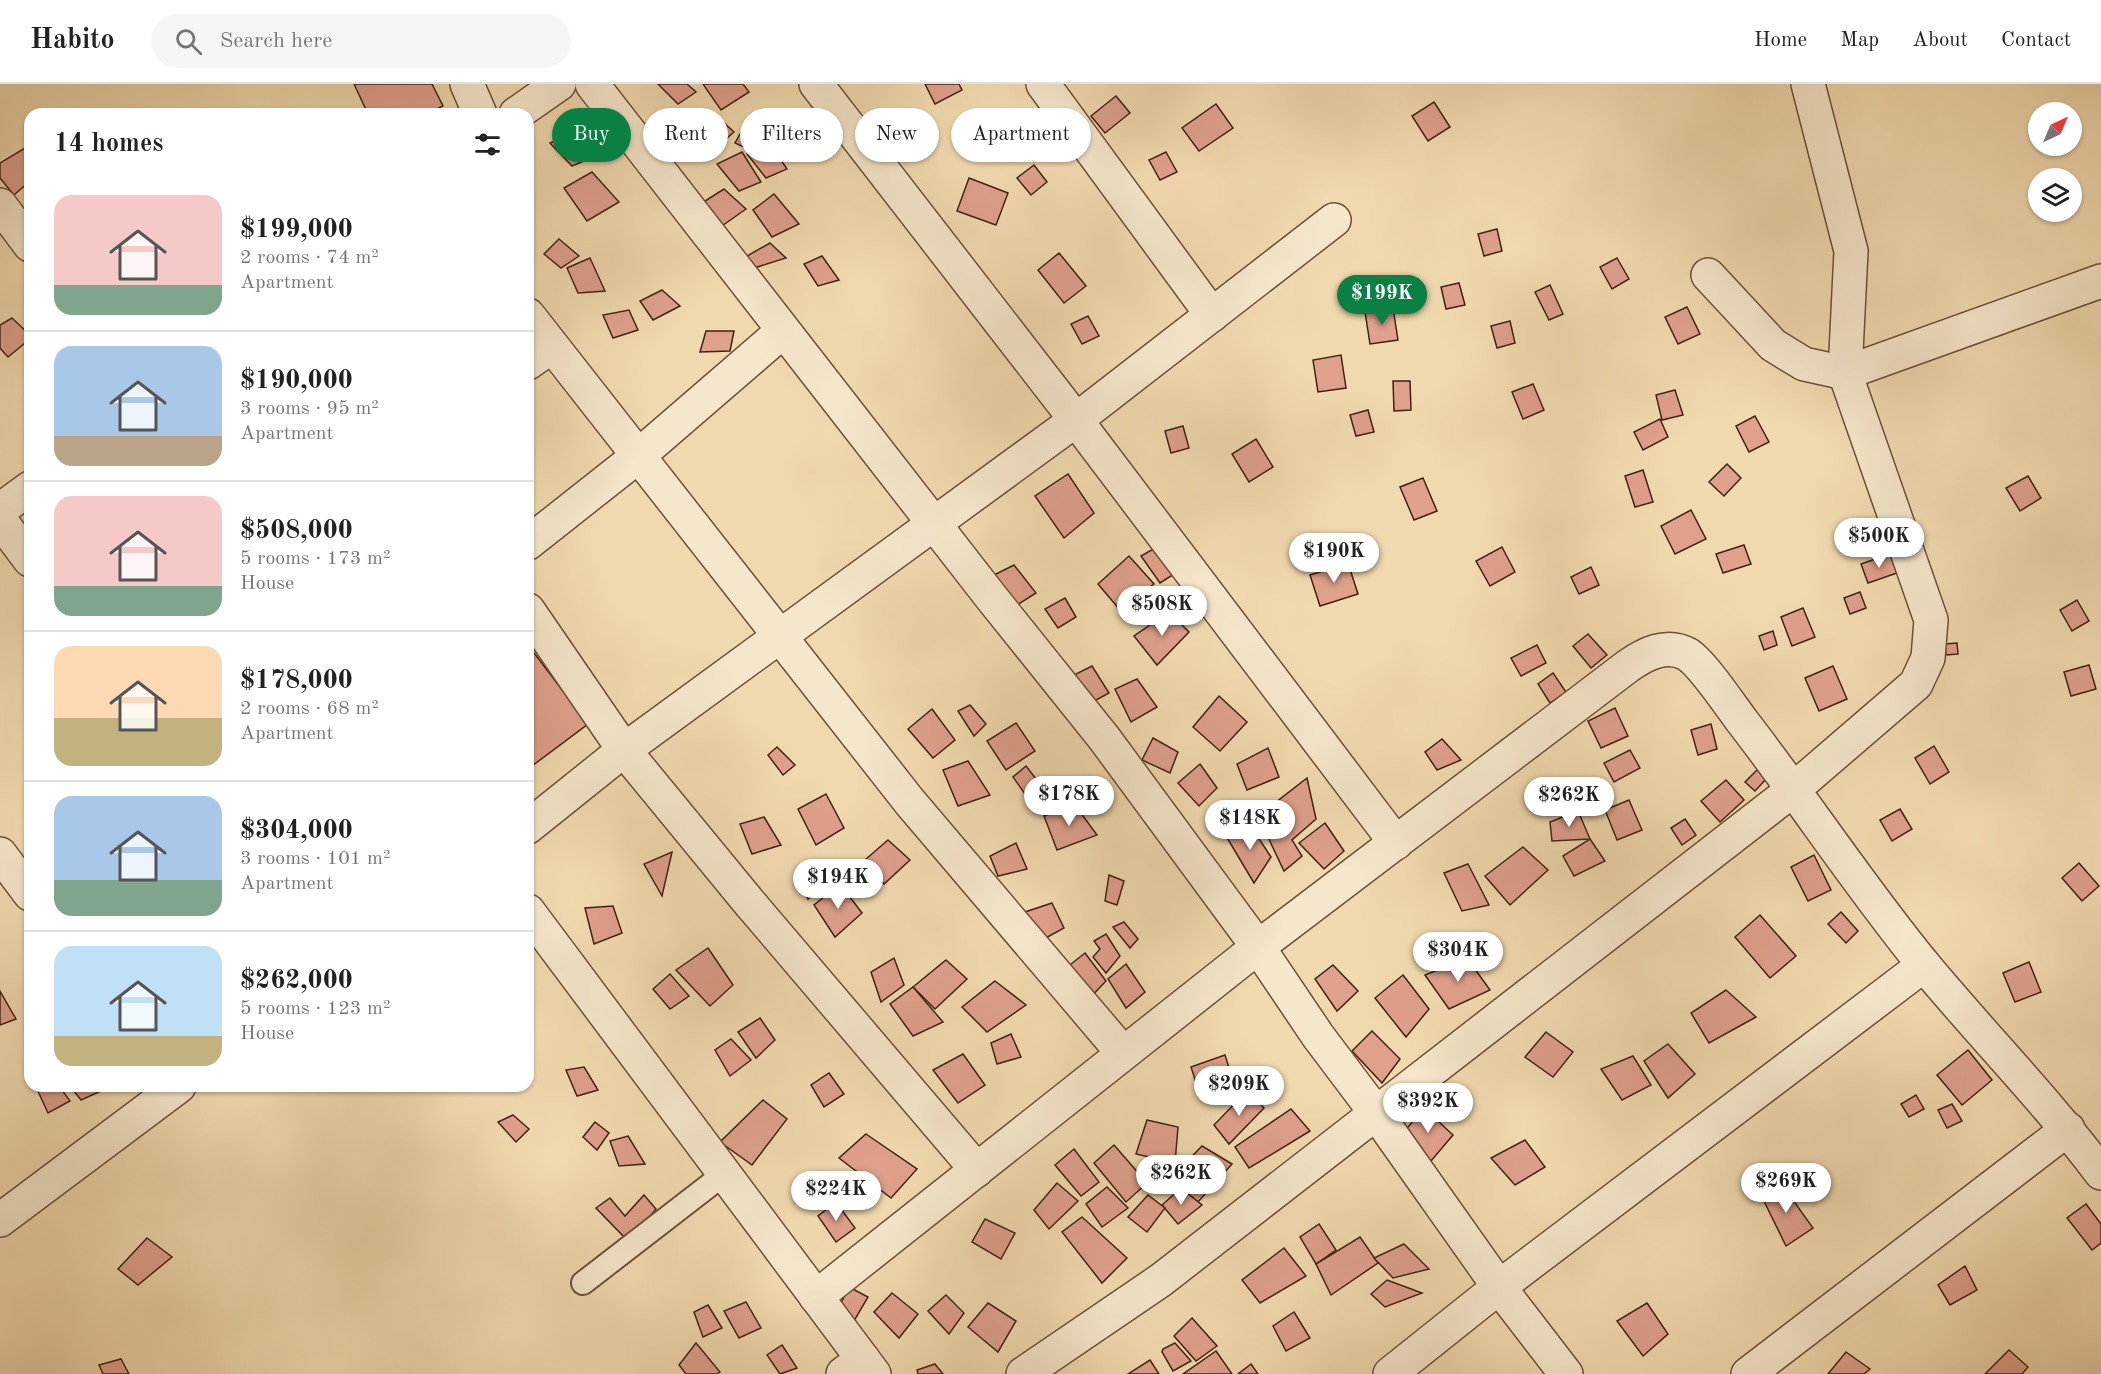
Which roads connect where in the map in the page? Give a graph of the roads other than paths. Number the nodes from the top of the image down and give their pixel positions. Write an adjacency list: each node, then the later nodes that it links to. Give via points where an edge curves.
1 (467, 84): 7 (street)
2 (559, 84): 8 (street)
3 (592, 84): 15 (street)
4 (816, 84): 19 (street)
5 (1043, 84): 14 (street)
6 (1808, 84): 18 (street, via 1851,251)
7 (477, 108)
8 (525, 108)
9 (0, 205): 11 (street)
10 (1334, 220): 14 (street)
11 (24, 237)
12 (1708, 275): 18 (street, via 1773,345 1804,364)
13 (2101, 281): 18 (street)
14 (1212, 315): 19 (street)
15 (783, 331): 20 (street); 24 (street)
16 (534, 337): 17 (street)
17 (539, 355): 20 (street)
18 (1845, 373): 30 (street, via 1930,620 1928,658 1916,684)
19 (1076, 420): 24 (street); 32 (street)
20 (637, 457): 25 (street); 28 (street)
21 (24, 492): 22 (street)
22 (0, 510)
23 (0, 520): 26 (street)
24 (935, 523): 28 (street); 36 (street, via 1104,738)
25 (534, 538)
26 (24, 552)
27 (534, 618): 29 (street)
28 (778, 637): 29 (street); 38 (street, via 909,801)
29 (624, 750): 31 (street); 42 (street)
30 (1794, 789): 32 (street, via 1707,674 1687,655 1668,649 1645,654 1628,666); 37 (street); 40 (street)
31 (534, 822)
32 (1396, 843): 36 (street)
33 (0, 854): 34 (street)
34 (24, 886)
35 (534, 919): 44 (street)
36 (1258, 947): 38 (street); 40 (street)
37 (1924, 964): 41 (street); 47 (street)
38 (1123, 1053): 42 (street)
39 (169, 1092): 45 (street)
40 (1376, 1113): 47 (street); 50 (street, via 1161,1280)
41 (2068, 1129): 43 (street); 53 (street)
42 (977, 1170): 48 (street)
43 (2101, 1173)
44 (724, 1174): 46 (lane); 48 (street)
45 (0, 1220)
46 (583, 1283)
47 (1499, 1287): 51 (street); 52 (street)
48 (816, 1297): 49 (street)
49 (860, 1369)
50 (1023, 1374)
51 (1390, 1374)
52 (1566, 1374)
53 (1748, 1374)

